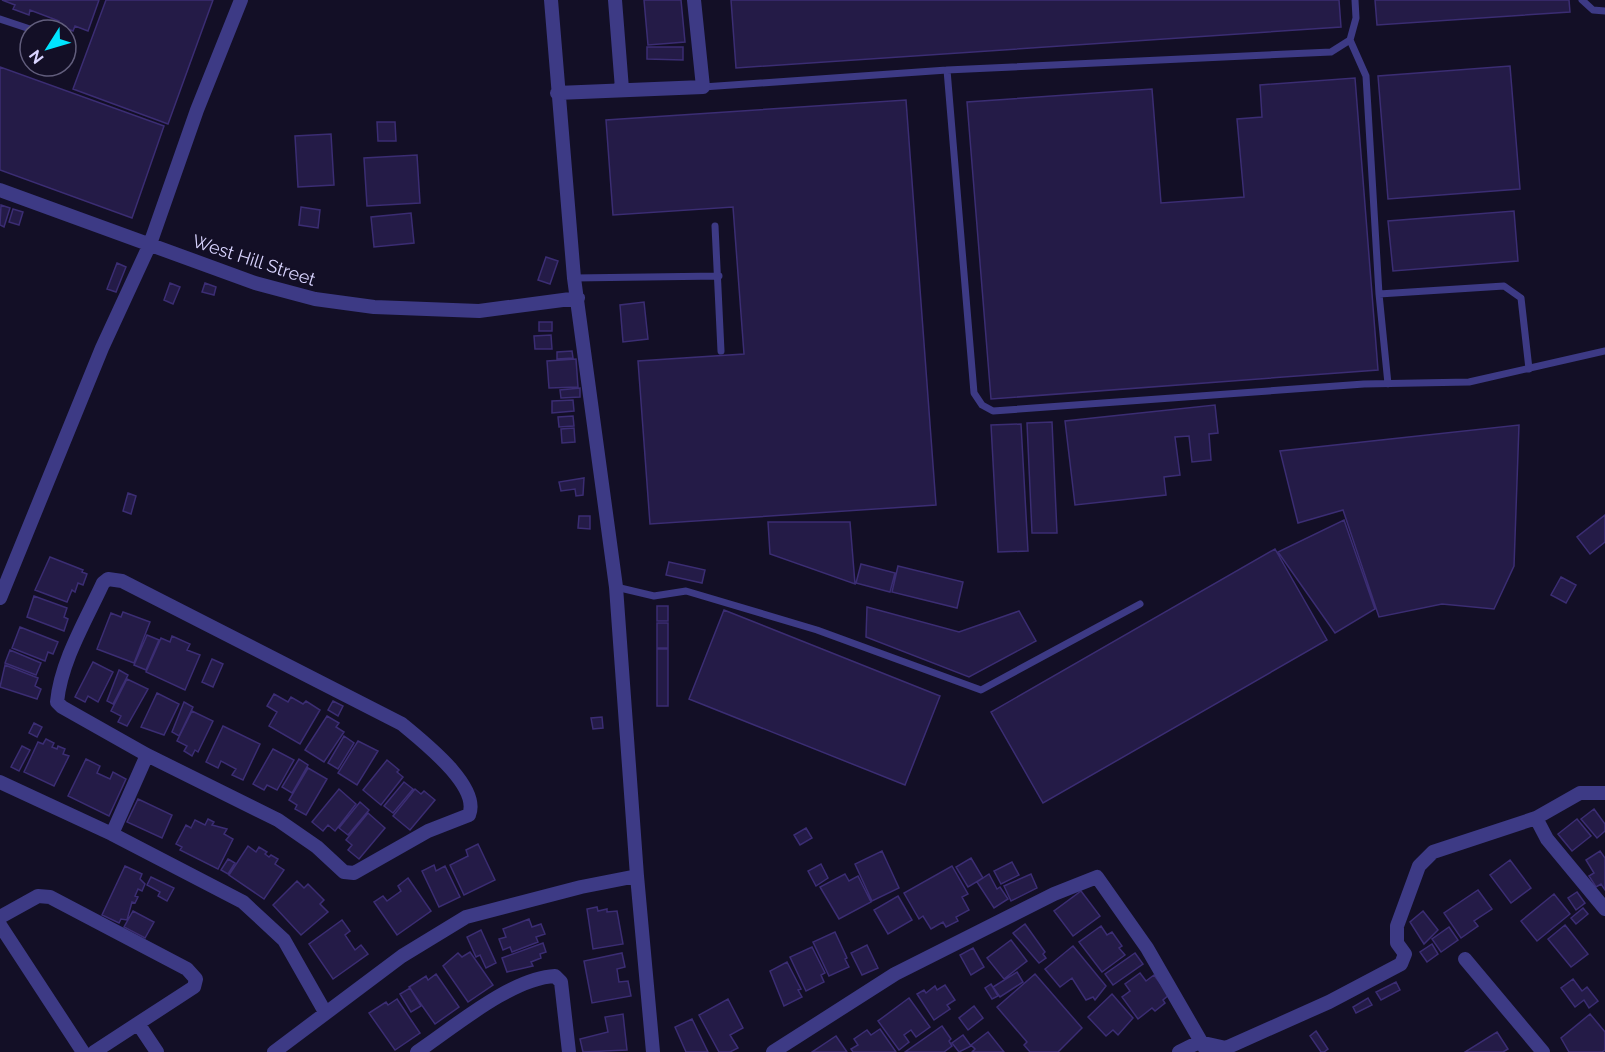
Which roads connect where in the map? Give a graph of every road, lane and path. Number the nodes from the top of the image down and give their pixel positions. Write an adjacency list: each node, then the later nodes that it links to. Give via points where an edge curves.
1 (241, 0): 17 (street)
2 (551, 0): 14 (street)
3 (615, 0): 13 (street)
4 (693, 0): 12 (street)
5 (1355, 0): 10 (lane, via 1356,18)
6 (1582, 0): 7 (lane, via 1593,10)
7 (1605, 11)
8 (0, 19): 9 (lane)
9 (18, 25)
10 (1350, 40): 11 (lane, via 1331,52); 20 (lane, via 1366,76)
11 (947, 69): 12 (lane); 25 (lane, via 974,393 982,405 993,411)
12 (703, 87): 13 (street)
13 (622, 89): 14 (street)
14 (557, 93): 19 (street)
15 (0, 190): 17 (street, West Hill Street)
16 (715, 226): 18 (lane)
17 (150, 244): 21 (street, West Hill Street, via 255,283 315,299 374,307 479,311); 27 (street, via 102,348)
18 (719, 276): 19 (lane); 22 (lane)
19 (574, 278): 21 (street)
20 (1379, 294): 24 (lane, via 1504,286 1515,291 1521,298); 25 (lane)
21 (578, 298): 26 (street)
22 (721, 351)
23 (1605, 351): 24 (lane)
24 (1529, 369): 25 (lane, via 1468,382)
25 (1388, 384)
26 (616, 587): 28 (lane, via 654,596 686,591 817,630 981,690); 34 (street)
27 (0, 598)
28 (1140, 604)
29 (147, 755): 29 (street, via 278,820 344,872 354,873 428,831 469,815 472,807 470,794 435,751 402,724 122,581 108,579 79,633 57,702); 33 (street)
30 (0, 782): 33 (street)
31 (1605, 793): 32 (street, via 1580,793)
32 (1536, 818): 35 (street, via 1547,839); 41 (street, via 1433,852 1419,866 1397,926 1397,943 1405,954 1401,964 1329,1002 1226,1048)
33 (111, 834): 39 (street, via 243,902 284,940)
34 (637, 876): 39 (street, via 466,917 402,956); 49 (street)
35 (1605, 909)
36 (0, 917): 40 (street, via 38,896 50,897 187,969 196,979 194,987)
37 (0, 925): 43 (street)
38 (1466, 959): 42 (street)
39 (325, 1012): 46 (street)
40 (139, 1025): 44 (street); 45 (street)
41 (1203, 1047): 50 (street, via 1147,948 1096,877 895,974); 51 (street)
42 (1535, 1050)
43 (83, 1052)
44 (94, 1052)
45 (157, 1052)
46 (274, 1052)
47 (417, 1052): 48 (street, via 510,991 555,976 561,982)
48 (569, 1052)
49 (653, 1052)
50 (773, 1052)
51 (1179, 1052)

